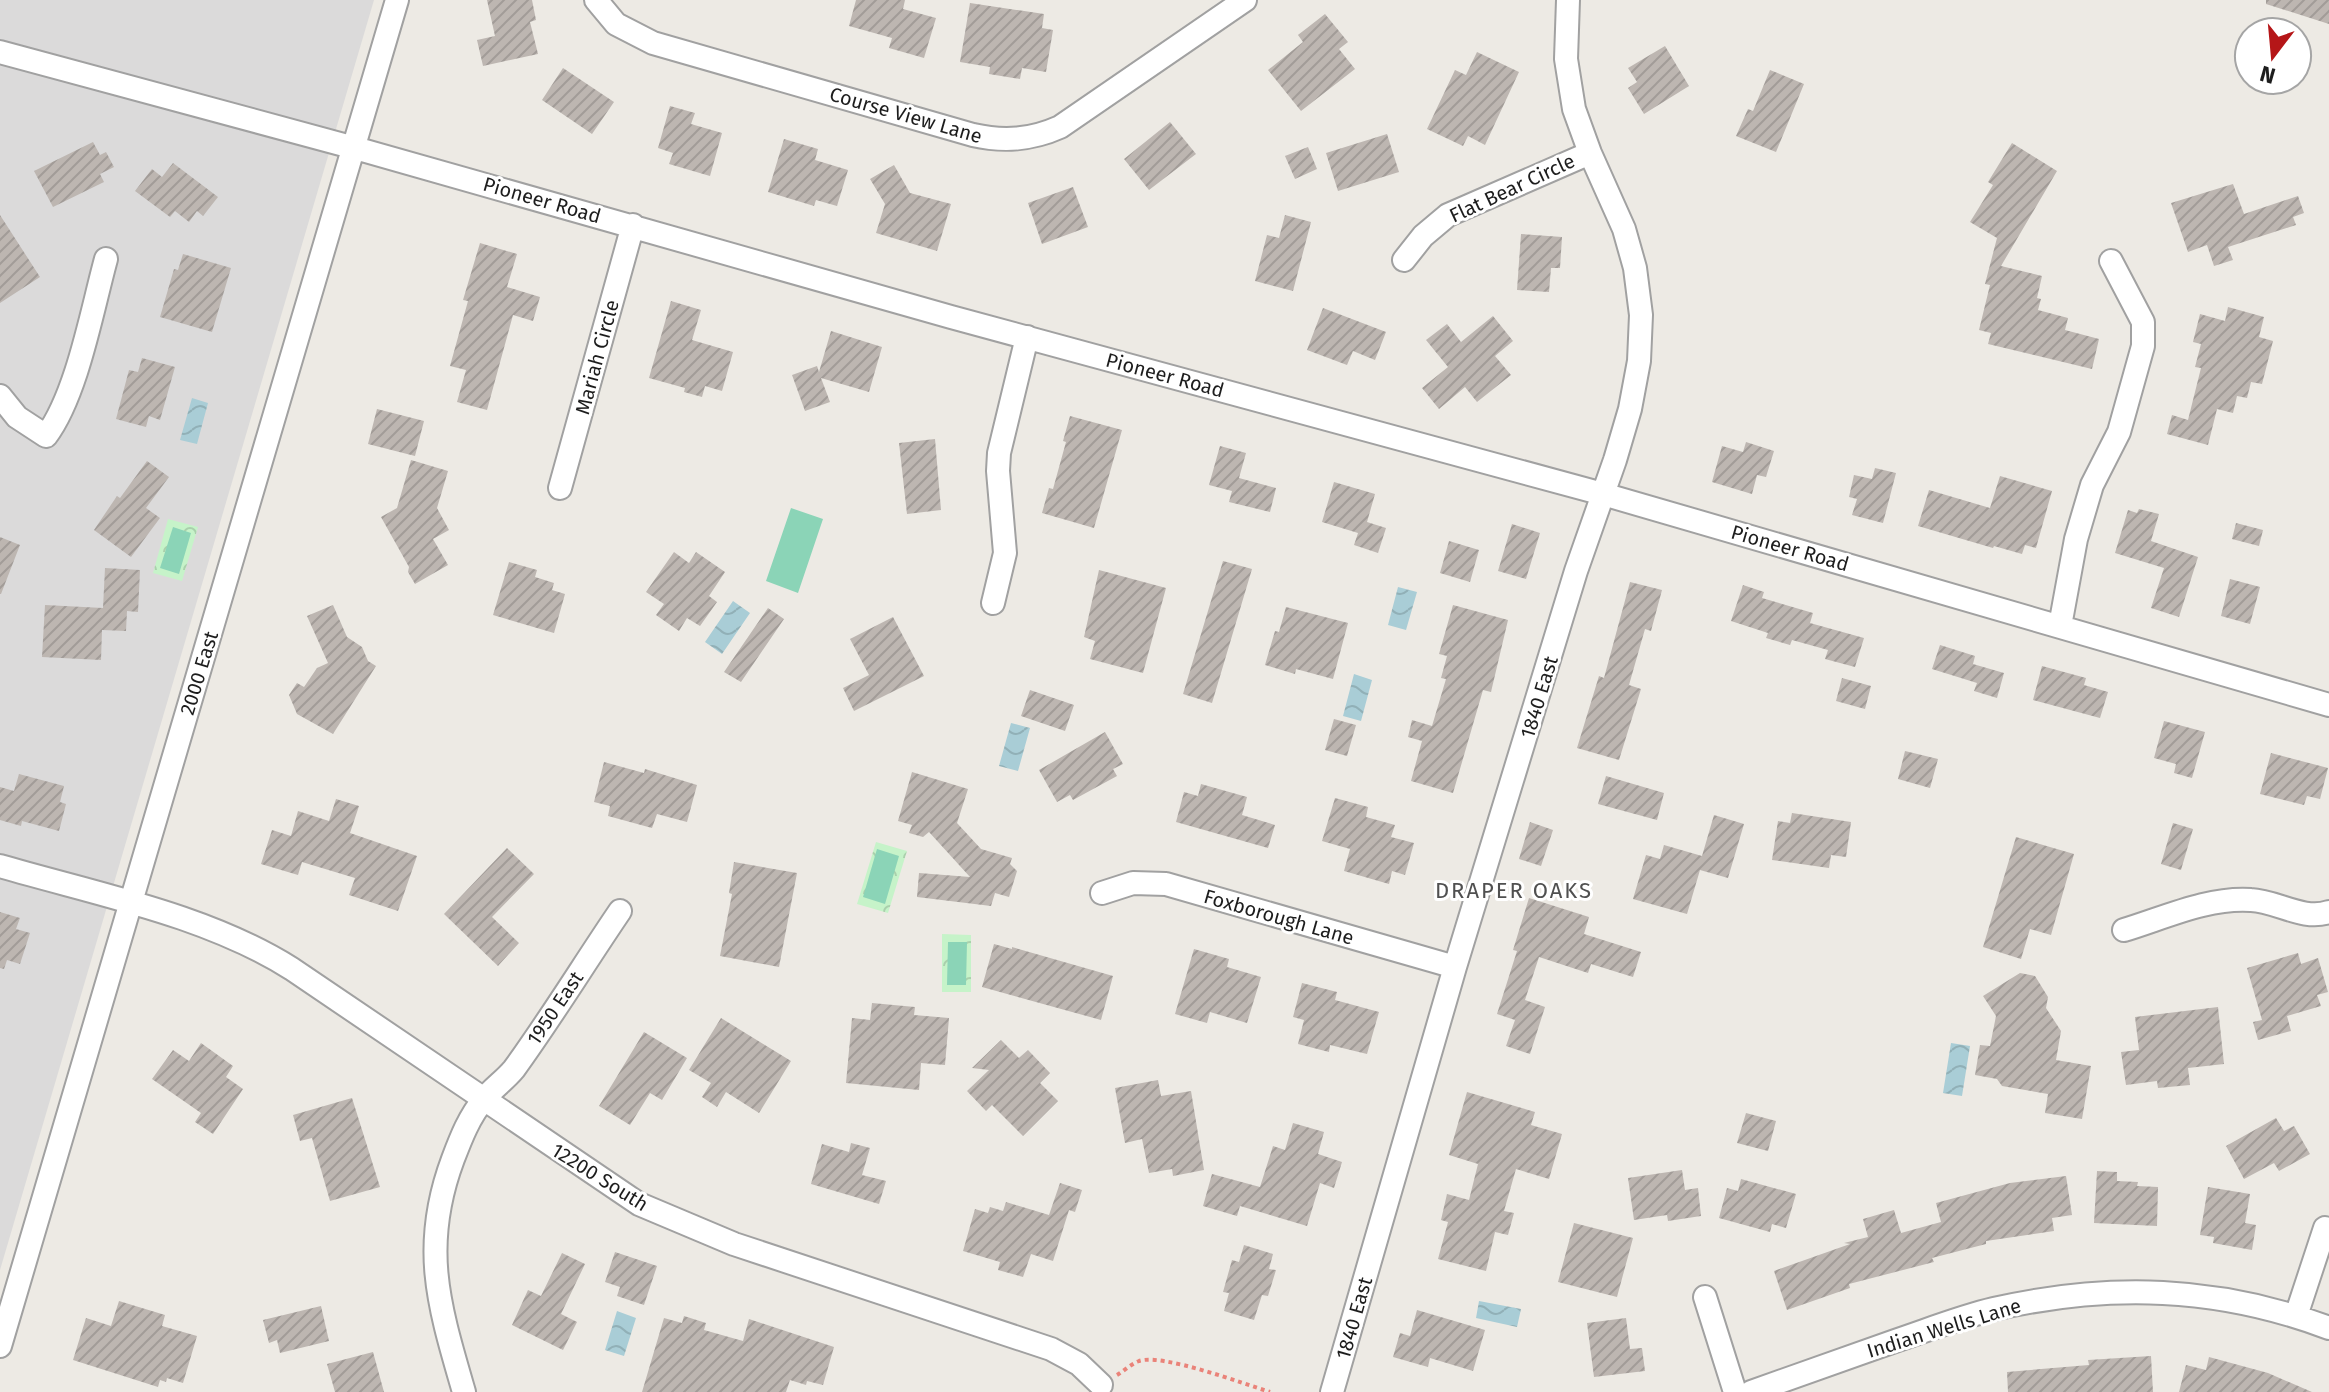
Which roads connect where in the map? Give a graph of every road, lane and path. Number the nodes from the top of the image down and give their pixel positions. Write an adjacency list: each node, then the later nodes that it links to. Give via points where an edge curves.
1 (397, 0): 6 (street, 2000 East)
2 (596, 0): 3 (street, Course View Lane, via 616,24 653,43 973,135 1009,140 1060,127)
3 (1245, 0)
4 (1568, 0): 7 (street, 1840 East, via 1566,59 1574,109)
5 (0, 52): 6 (street, Pioneer Road)
6 (355, 148): 8 (street, Pioneer Road); 21 (street, 2000 East)
7 (1590, 153): 10 (street, Flat Bear Circle, via 1448,215); 15 (street, 1840 East, via 1624,229 1641,315 1630,409)
8 (633, 225): 12 (street, Pioneer Road); 14 (street, Mariah Circle)
9 (106, 259): 13 (street, via 69,390 46,436 17,417)
10 (1404, 260)
11 (2111, 261): 17 (street, via 2143,322 2143,346 2119,432 2092,485)
12 (1027, 337): 15 (street, Pioneer Road); 16 (street, via 999,453 1005,553)
13 (0, 396)
14 (560, 488)
15 (1603, 494): 17 (street, Pioneer Road); 25 (street, 1840 East)
16 (993, 603)
17 (2060, 626): 18 (street, Pioneer Road)
18 (2329, 705)
19 (0, 866): 21 (street, 12200 South)
20 (1102, 893): 25 (street, Foxborough Lane, via 1133,883 1166,884)
21 (131, 904): 26 (street, 12200 South, via 267,953); 31 (street, 2000 East)
22 (620, 911): 26 (street, 1950 East, via 512,1072)
23 (2329, 912): 24 (street, via 2315,915 2267,902 2233,900)
24 (2124, 930)
25 (1455, 967): 35 (street, 1840 East)
26 (483, 1100): 32 (street, 12200 South, via 660,1214 734,1244 1051,1349 1079,1364); 33 (street, 1950 East, via 449,1170 434,1251 443,1317)
27 (2325, 1228): 29 (street)
28 (1705, 1297): 36 (street)
29 (2296, 1316): 30 (street, Indian Wells Lane); 37 (street, Indian Wells Lane, via 2171,1292 2042,1299 1945,1324)
30 (2329, 1328)
31 (0, 1346)
32 (1101, 1385): 34 (path, via 1141,1360 1213,1373)
33 (464, 1392)
34 (1270, 1392)
35 (1332, 1392)
36 (1735, 1392)
37 (1751, 1392)

